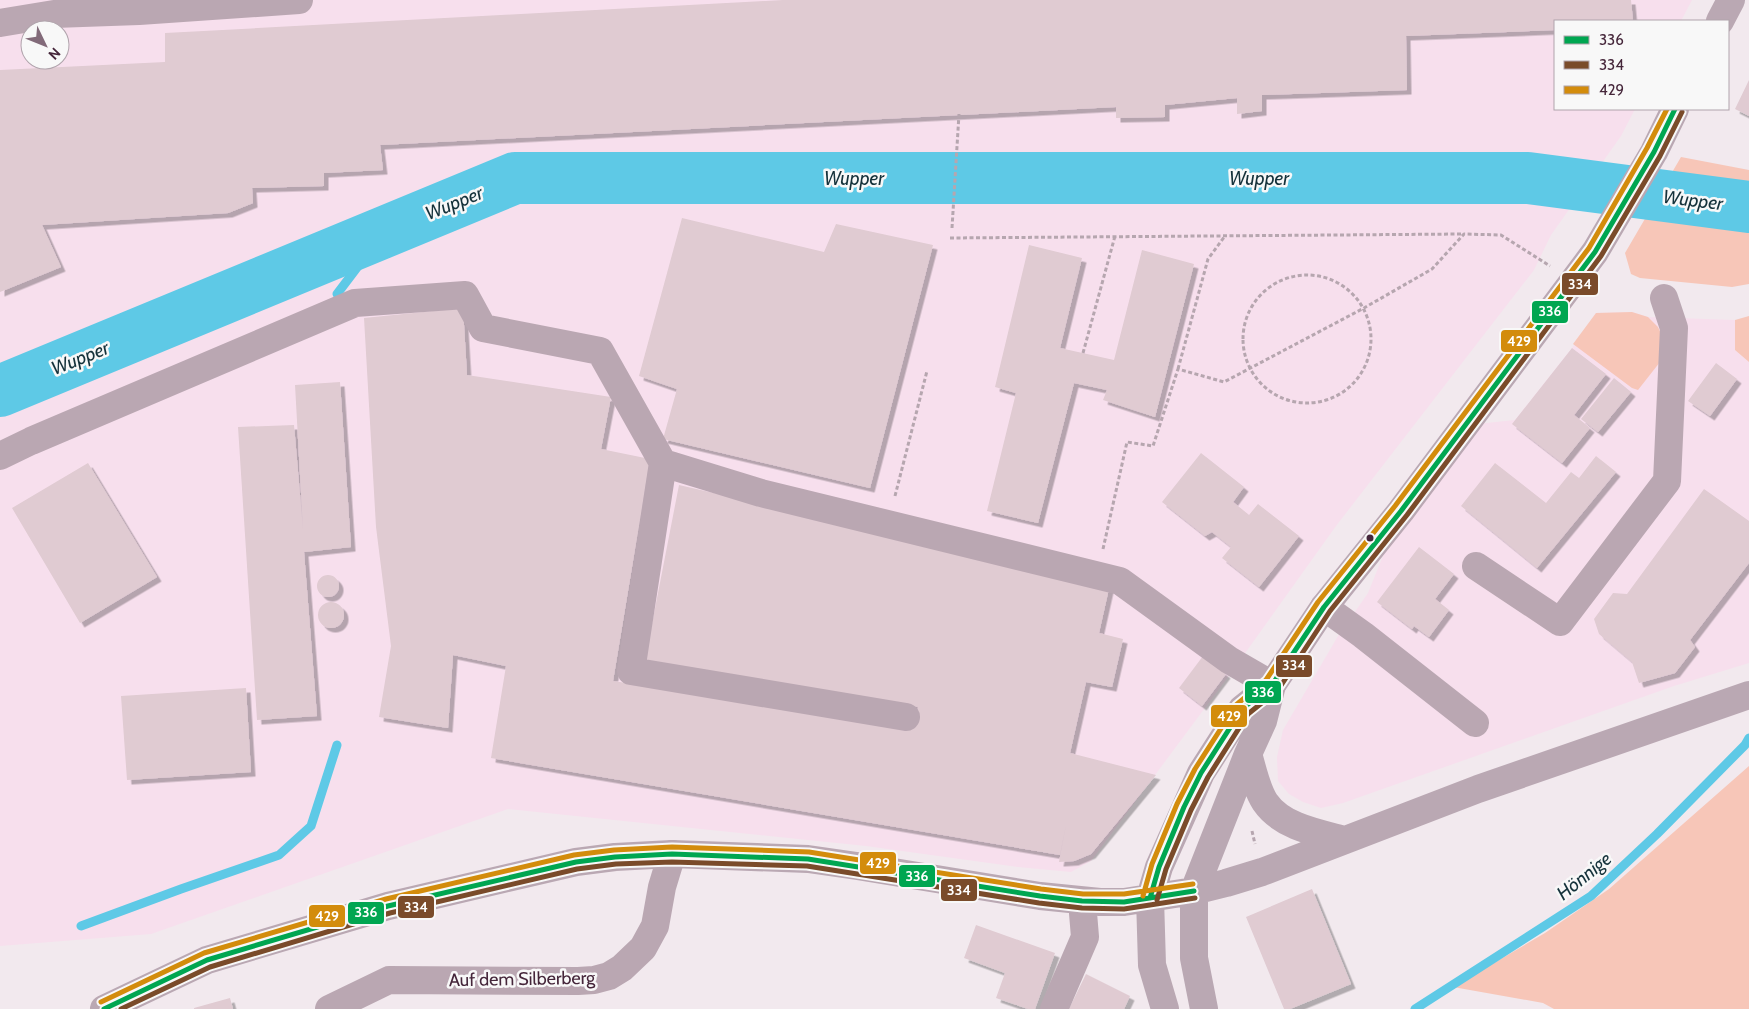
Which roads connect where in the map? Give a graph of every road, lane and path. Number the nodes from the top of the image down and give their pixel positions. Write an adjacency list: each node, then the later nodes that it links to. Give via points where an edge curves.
1 (299, 0): 4 (street, via 54,14)
2 (1731, 0): 3 (main road)
3 (1721, 20)
4 (0, 23)
5 (1675, 110): 12 (main road, via 1654,152 1595,252)
6 (959, 114): 7 (path)
7 (952, 228)
8 (1464, 234): 10 (path); 12 (path, via 1501,235); 14 (path, via 1432,270)
9 (1115, 236): 10 (path); 11 (path); 15 (path)
10 (1225, 236): 17 (path, via 1208,259)
11 (950, 238)
12 (1574, 280): 24 (main road, via 1401,511)
13 (1664, 298): 22 (street, via 1674,328 1666,481 1560,622)
14 (1364, 308): 16 (path); 16 (path, via 1341,285 1319,276 1297,276 1278,282 1260,295 1248,312 1242,334 1243,351); 16 (path, via 1371,337 1368,358 1354,383 1339,396 1318,403 1299,404 1278,398 1260,385)
15 (1083, 353)
16 (1250, 368): 17 (path, via 1224,382)
17 (1178, 369): 23 (path, via 1153,446 1127,442)
18 (926, 371): 21 (path)
19 (0, 456): 20 (street, via 354,303 466,295 483,328 600,351)
20 (663, 463): 21 (street, via 761,493); 27 (street, via 631,672)
21 (888, 525): 23 (street)
22 (1476, 566)
23 (1097, 576): 25 (street, via 1120,581 1229,660)
24 (1324, 607): 25 (main road); 28 (street)
25 (1272, 685): 29 (main road, via 1263,722); 33 (main road, via 1242,709 1200,772 1159,867)
26 (1749, 695): 30 (main road, via 1478,789)
27 (906, 717)
28 (1475, 723)
29 (1248, 754): 30 (main road, via 1266,802 1281,817 1305,829); 32 (main road)
30 (1345, 840): 32 (main road, via 1262,872)
31 (672, 854): 34 (main road, via 808,860); 35 (main road, via 576,862 388,906 207,960); 36 (street, Auf dem Silberberg, via 650,938 633,960 609,976 578,981 389,980)
32 (1194, 890): 33 (main road); 39 (main road, via 1194,958)
33 (1150, 898): 34 (main road, via 1124,902); 38 (main road, via 1152,965)
34 (1082, 901): 37 (street, via 1084,937)
35 (104, 1009)
36 (328, 1009)
37 (1054, 1009)
38 (1164, 1009)
39 (1204, 1009)

